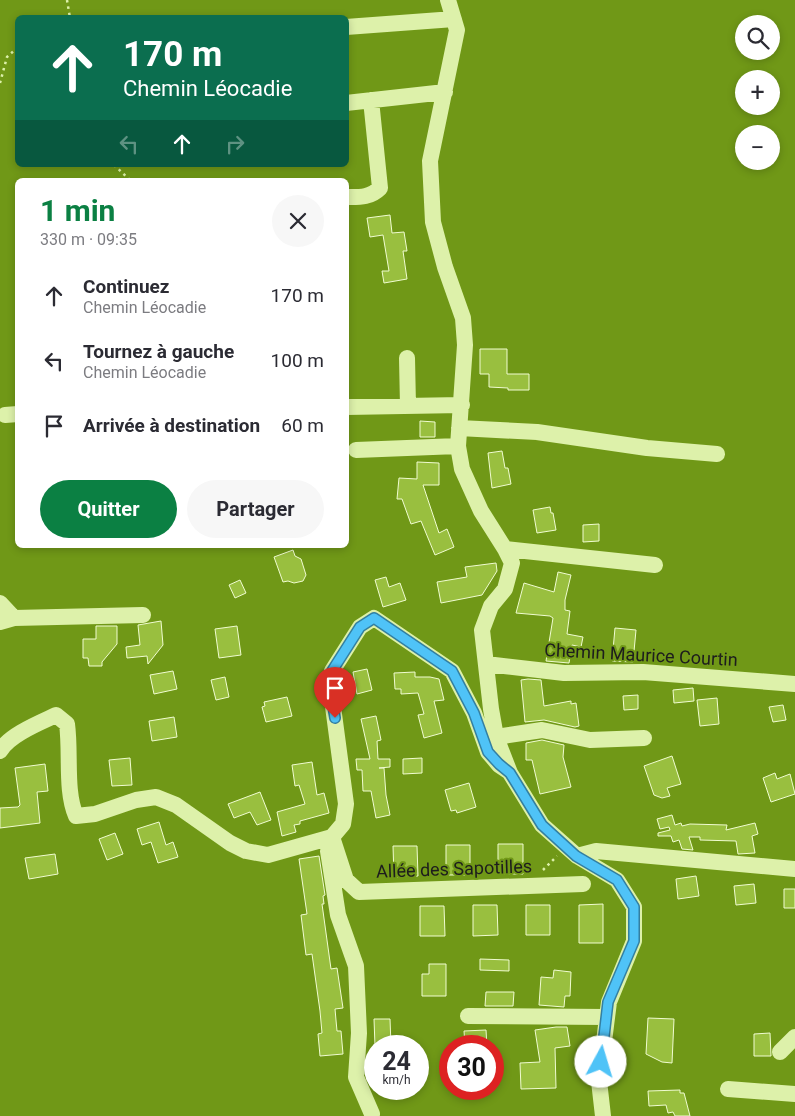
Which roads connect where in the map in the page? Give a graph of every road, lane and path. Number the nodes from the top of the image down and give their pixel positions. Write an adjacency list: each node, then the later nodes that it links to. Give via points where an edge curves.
1 (67, 0): 3 (path)
2 (448, 0): 4 (street)
3 (70, 15)
4 (454, 19): 5 (street); 8 (street, via 458,30)
5 (349, 27)
6 (15, 50): 7 (path, via 7,57)
7 (0, 83)
8 (445, 92): 9 (street); 15 (street, via 430,161 432,204 445,268 463,318)
9 (371, 100): 10 (street); 13 (street, via 380,188 365,197)
10 (349, 103)
11 (116, 167): 12 (path)
12 (128, 178)
13 (349, 197)
14 (407, 358): 16 (street)
15 (462, 405): 16 (street); 18 (street)
16 (408, 406): 17 (street)
17 (349, 407)
18 (460, 428): 19 (street); 21 (street, via 537,432)
19 (458, 446): 20 (street); 22 (street, via 462,469 481,511)
20 (356, 450)
21 (716, 454)
22 (505, 549): 23 (street); 27 (street, via 512,563 506,589 491,606 482,630)
23 (655, 565)
24 (0, 603): 26 (street)
25 (143, 615): 26 (street)
26 (7, 620)
27 (486, 664): 28 (street, Chemin Maurice Courtin, via 564,673 642,672); 29 (street)
28 (795, 684)
29 (496, 737): 30 (street, via 542,730 590,740); 32 (street)
30 (644, 738)
31 (0, 751): 33 (street, via 4,744 56,715 67,724 71,804 76,816 156,797 176,805 246,851 268,854)
32 (510, 773): 33 (street, via 488,752 474,713 452,671 374,618 360,627 332,671 332,699 346,804 343,824); 34 (street, via 542,825)
33 (329, 838): 37 (street, Allée des Sapotilles, via 346,880 360,892); 44 (street, via 338,914 356,966 359,1033 356,1077)
34 (571, 852): 35 (street); 37 (path, via 540,873); 39 (street, via 617,880 634,907 634,941 608,1002)
35 (795, 869)
36 (583, 884): 37 (street, Allée des Sapotilles)
37 (539, 885)
38 (468, 1016): 39 (street)
39 (606, 1018): 45 (street, via 599,1082)
40 (795, 1037): 41 (street)
41 (780, 1052)
42 (728, 1089): 43 (street)
43 (795, 1094)
44 (372, 1114)
45 (603, 1116)

